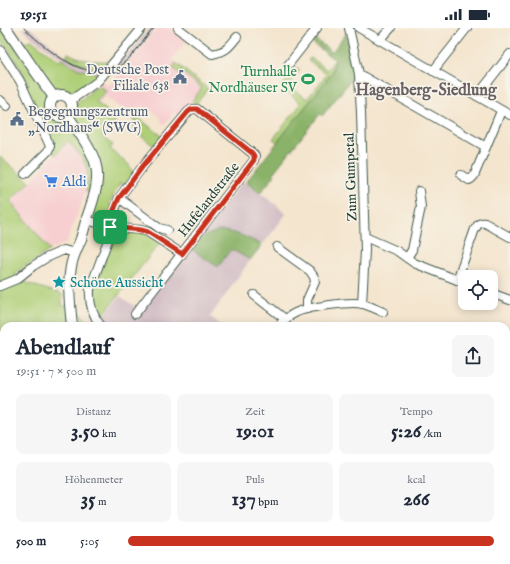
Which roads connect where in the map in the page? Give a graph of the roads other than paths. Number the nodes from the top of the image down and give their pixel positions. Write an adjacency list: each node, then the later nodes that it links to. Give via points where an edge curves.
1 (6, 28): 17 (main road)
2 (142, 28): 19 (street, via 98,81)
3 (178, 28): 9 (street, via 212,54 228,49)
4 (317, 28): 13 (street)
5 (349, 28): 15 (street, Zum Gumpetal)
6 (358, 28): 10 (street)
7 (391, 28): 10 (street)
8 (467, 28): 14 (street)
9 (237, 37)
10 (380, 40): 14 (street)
11 (0, 50): 25 (street, via 20,82 50,146)
12 (510, 54): 16 (street)
13 (288, 65)
14 (433, 71): 16 (street)
15 (359, 74): 24 (street); 32 (street, Zum Gumpetal)
16 (477, 96): 21 (street)
17 (54, 97): 19 (main road, via 62,95); 22 (main road, via 50,103 53,114 60,117)
18 (0, 100): 20 (street)
19 (70, 101): 22 (main road, via 71,107)
20 (7, 106)
21 (502, 111): 23 (street); 24 (street)
22 (67, 115): 29 (main road, via 84,140 98,173 97,187)
23 (510, 115)
24 (486, 147): 26 (street, via 474,176 469,180)
25 (25, 174)
26 (461, 176)
27 (419, 191): 37 (street, via 421,207 412,250)
28 (119, 198): 30 (street); 31 (street, Hufelandstraße, via 159,228); 36 (street, Hufelandstraße, via 192,109 197,109 252,153 254,160)
29 (87, 220): 30 (street, Hufelandstraße); 35 (main road)
30 (110, 227): 36 (street, Hufelandstraße, via 148,232); 50 (street, via 89,296 93,314)
31 (167, 230)
32 (365, 237): 37 (street, via 397,250); 44 (street, Zum Gumpetal)
33 (510, 237): 38 (street, via 485,223 478,224)
34 (277, 247): 45 (street, via 310,271 314,277 315,282 307,300)
35 (75, 253): 40 (street, via 64,250 33,266 17,279); 49 (main road, via 70,271)
36 (182, 254): 47 (street, Hufelandstraße)
37 (407, 258): 39 (street)
38 (464, 270)
39 (458, 280)
40 (0, 286)
41 (254, 295): 48 (street)
42 (498, 296): 43 (street)
43 (510, 300)
44 (362, 304): 45 (street); 46 (street)
45 (307, 309): 48 (street)
46 (383, 312)
47 (135, 314)
48 (285, 319): 51 (street)
49 (72, 322)
50 (98, 322)
51 (282, 322)

